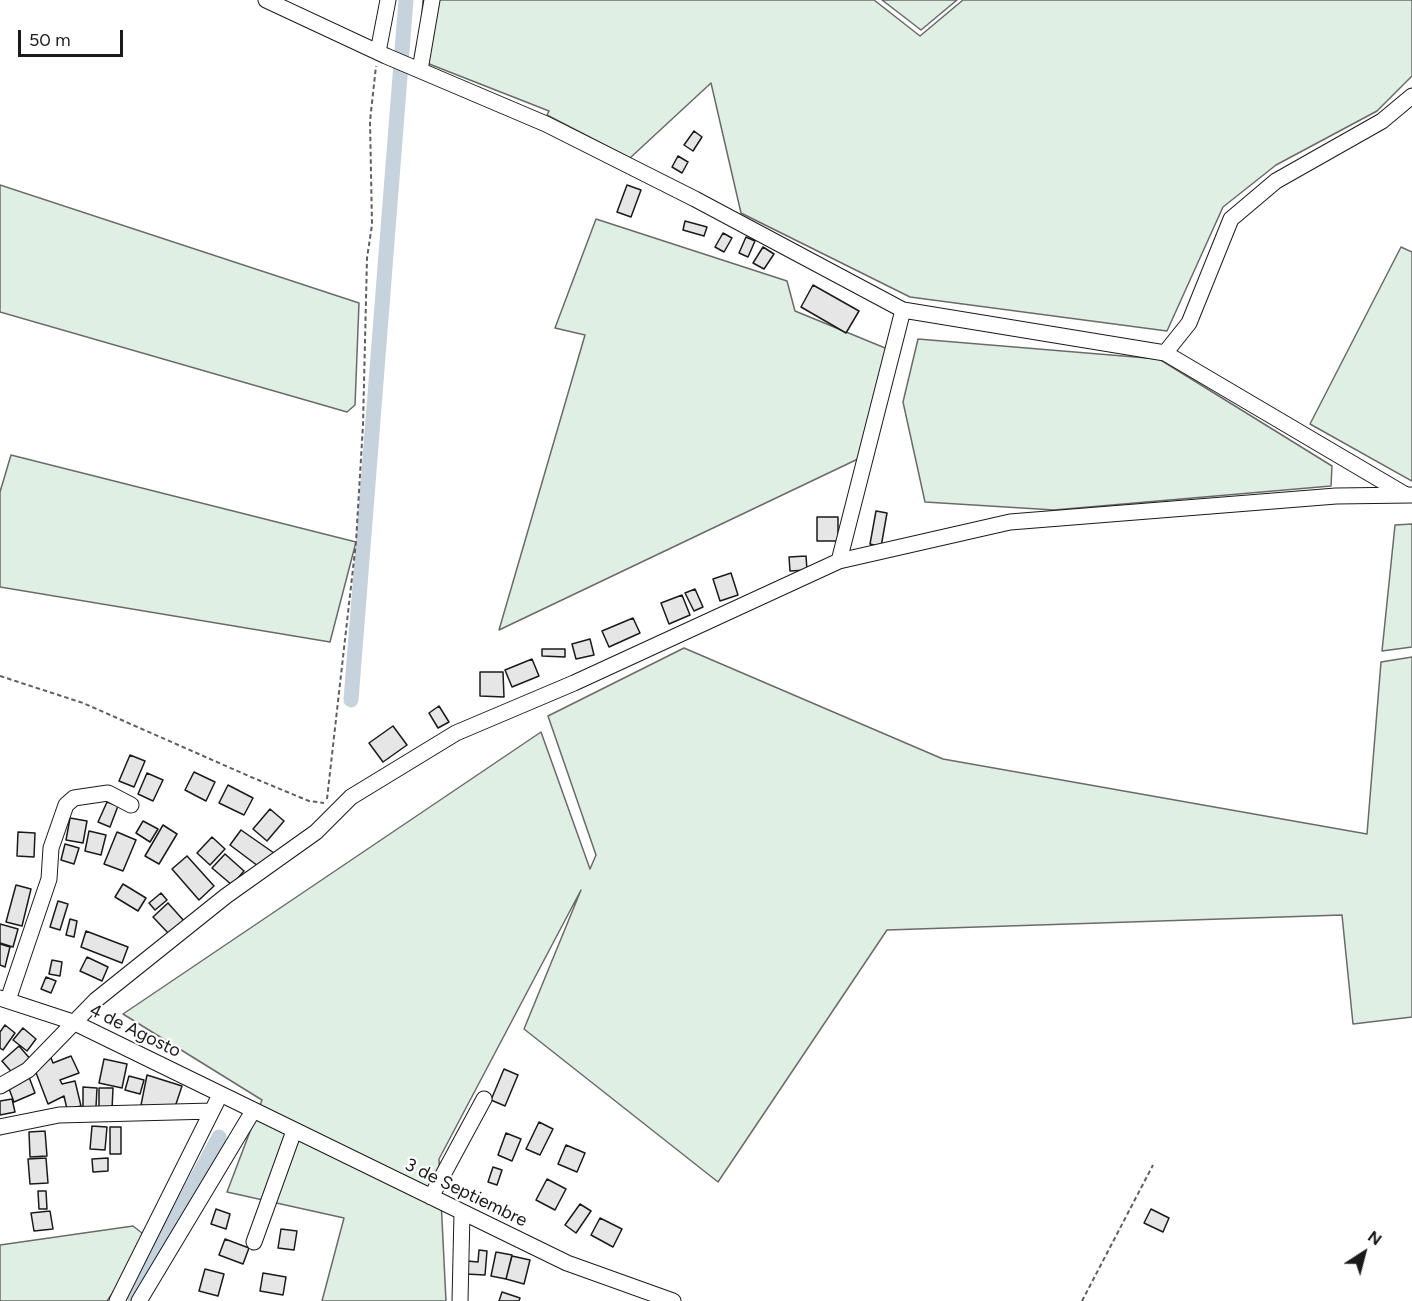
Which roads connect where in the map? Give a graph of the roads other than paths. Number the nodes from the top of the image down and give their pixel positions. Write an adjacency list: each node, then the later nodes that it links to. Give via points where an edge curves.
1 (266, 0): 4 (street)
2 (388, 0): 4 (street)
3 (432, 0): 5 (street)
4 (382, 54): 5 (street)
5 (415, 68): 7 (street, via 557,129)
6 (1412, 96): 8 (street, via 1382,121 1276,181 1231,219 1189,323)
7 (903, 310): 8 (street); 10 (street)
8 (1165, 353): 9 (street)
9 (1409, 495): 10 (street, via 1336,496 1010,522)
10 (839, 561): 13 (street, via 447,739 351,797 316,832 226,896)
11 (131, 805): 12 (street, via 108,793 74,798 66,805 51,848 50,879)
12 (4, 999): 13 (street, 4 de Agosto)
13 (73, 1022): 14 (street, via 28,1070); 15 (street, 4 de Agosto)
14 (0, 1086)
15 (220, 1095): 17 (street, 4 de Agosto); 18 (street)
16 (484, 1099): 21 (street)
17 (250, 1110): 20 (street, 3 de Septiembre); 25 (street)
18 (212, 1111): 19 (street, via 59,1115); 24 (street)
19 (0, 1127)
20 (294, 1131): 21 (street, 3 de Septiembre); 23 (street)
21 (431, 1197): 22 (street, 3 de Septiembre)
22 (462, 1213): 26 (street); 27 (street, 3 de Septiembre, via 567,1263)
23 (254, 1242)
24 (117, 1301)
25 (139, 1301)
26 (460, 1301)
27 (673, 1301)

